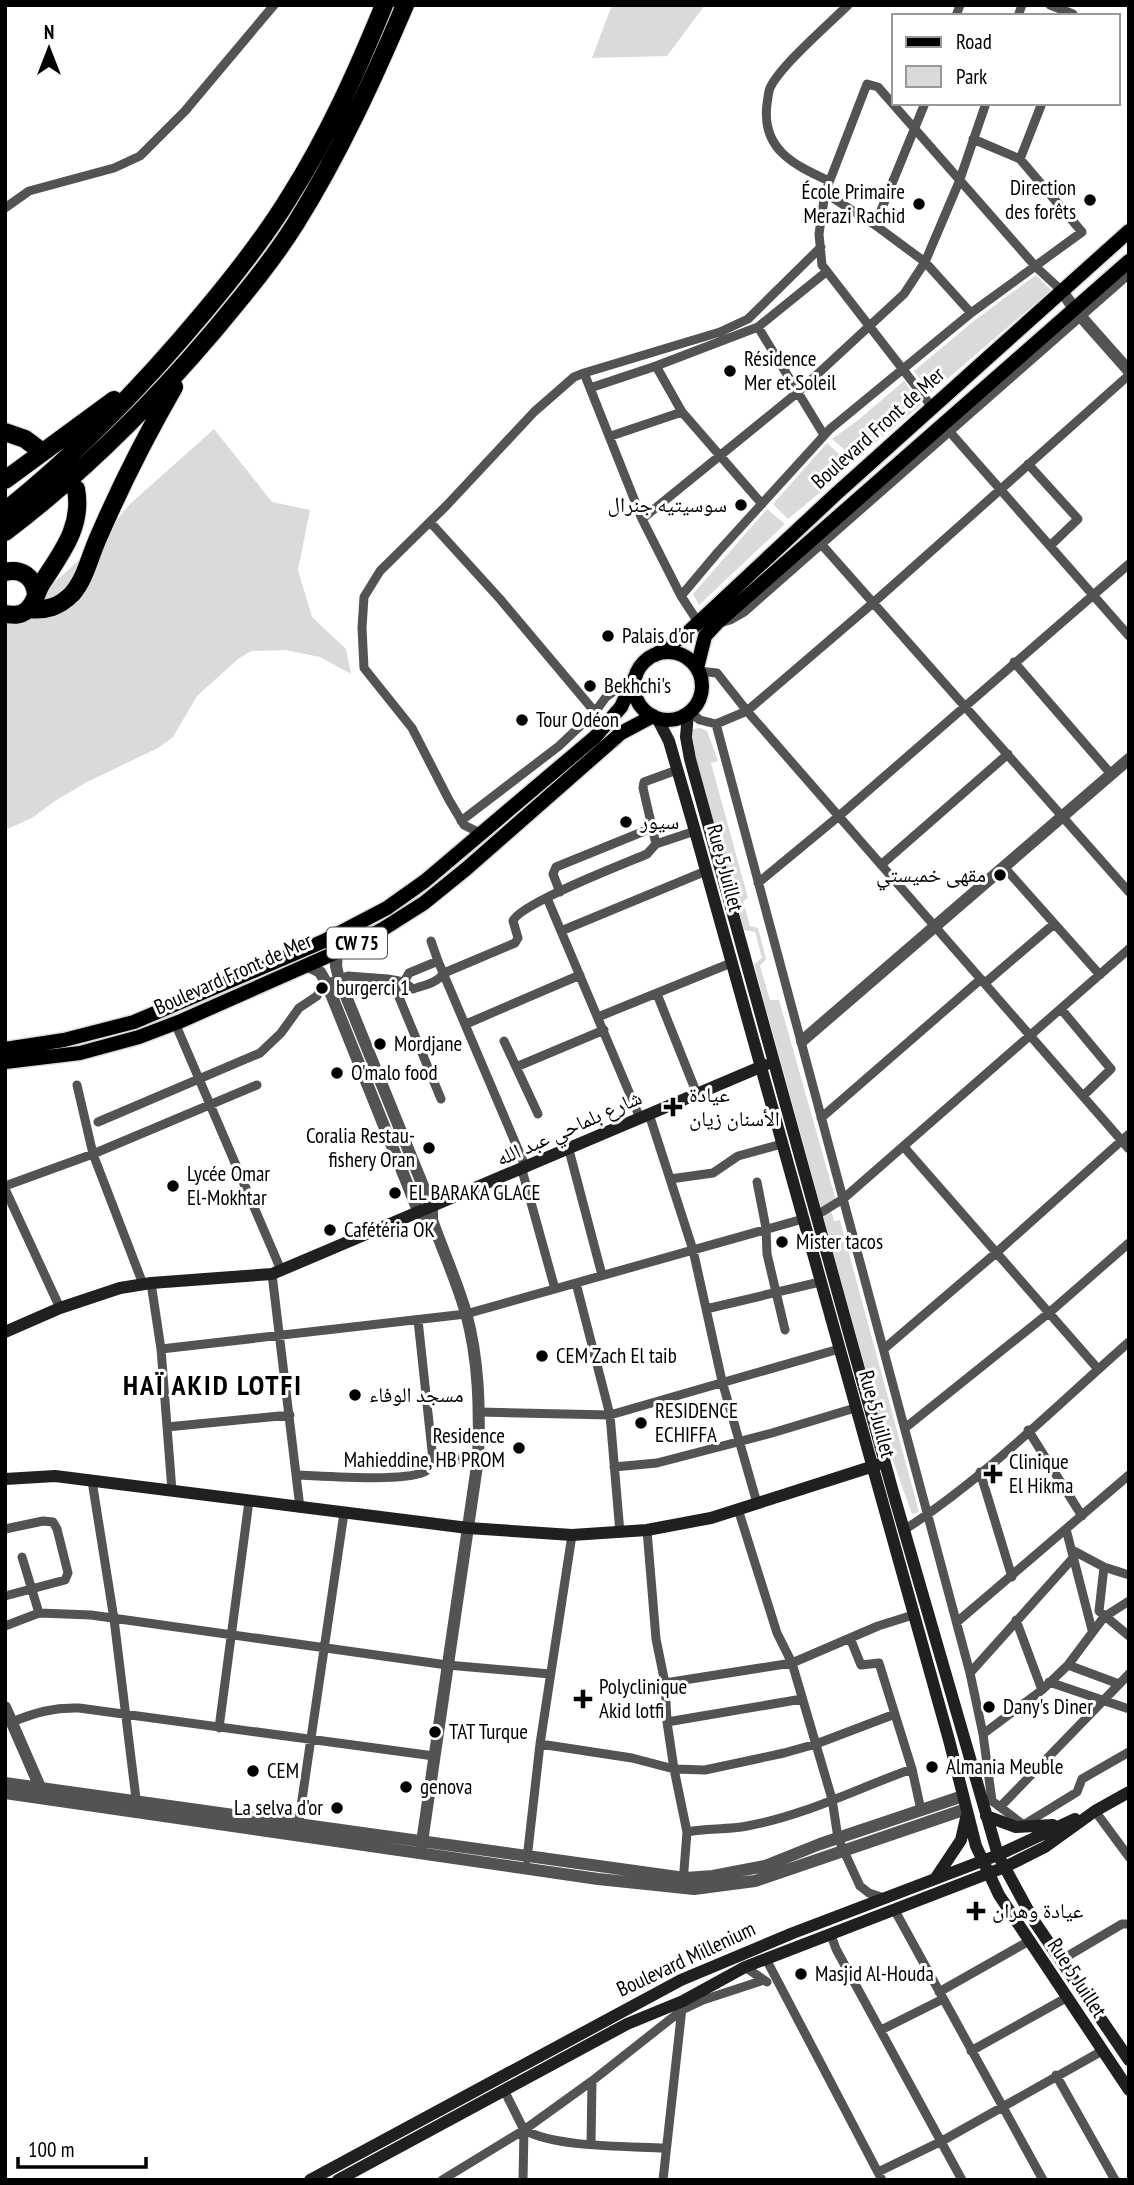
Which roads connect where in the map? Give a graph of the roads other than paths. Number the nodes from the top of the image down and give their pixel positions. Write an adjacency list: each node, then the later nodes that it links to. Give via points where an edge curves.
1 (274, 5): 18 (street, via 203,91 140,156 114,168 29,191)
2 (384, 5): 33 (highway, via 353,80 291,196 248,259)
3 (405, 5): 32 (highway, via 333,160 295,225 252,286)
4 (848, 5): 15 (street, via 779,74 769,89 766,112 775,146 795,164)
5 (1050, 5): 6 (street)
6 (1074, 12)
7 (892, 103): 15 (street, via 878,87 867,84)
8 (894, 105): 12 (street)
9 (924, 105): 12 (street)
10 (985, 105): 13 (street)
11 (1040, 105): 14 (street)
12 (915, 129): 16 (street); 19 (street)
13 (973, 139): 14 (street); 16 (street)
14 (1020, 159): 24 (street, via 1082,232)
15 (829, 181): 17 (street)
16 (959, 182): 23 (street); 24 (street)
17 (825, 192): 19 (street); 21 (street)
18 (5, 208)
19 (875, 225): 23 (street)
20 (1129, 231): 27 (main road, Boulevard Front de Mer)
21 (821, 247): 25 (street); 36 (street, via 748,319 720,332)
22 (1129, 261): 29 (main road, Boulevard Front de Mer)
23 (925, 262): 28 (street); 30 (street, via 904,294)
24 (1036, 267): 27 (street); 28 (street)
25 (826, 272): 30 (street); 31 (street)
26 (1129, 274): 29 (street)
27 (1062, 291): 29 (street); 40 (main road, Boulevard Front de Mer)
28 (971, 313): 35 (street)
29 (1078, 313): 37 (street); 42 (street); 68 (main road, Boulevard Front de Mer, via 941,425)
30 (870, 326): 35 (street); 39 (street)
31 (758, 327): 34 (street); 39 (street)
32 (190, 359): 56 (highway, via 99,453); 64 (highway, via 105,523 82,579 62,603 47,610)
33 (161, 364): 49 (highway); 53 (highway, via 103,424)
34 (656, 366): 38 (street); 41 (street)
35 (902, 369): 40 (street); 44 (street)
36 (584, 373): 38 (street); 55 (street, via 534,412)
37 (1129, 373): 48 (street)
38 (590, 387): 45 (street)
39 (797, 393): 44 (street); 47 (street)
40 (932, 407): 67 (main road, Boulevard Front de Mer)
41 (682, 412): 45 (street); 47 (street)
42 (949, 431): 50 (street); 57 (street)
43 (5, 432): 46 (highway)
44 (824, 435): 52 (street)
45 (611, 436): 54 (street)
46 (37, 448)
47 (719, 455): 52 (street); 54 (street)
48 (1028, 464): 50 (street); 58 (street, via 1077,519)
49 (5, 480)
50 (1001, 488): 58 (street); 65 (street)
51 (76, 489): 59 (highway, via 72,534)
52 (762, 504): 62 (street)
53 (5, 511)
54 (642, 519): 62 (street)
55 (430, 522): 76 (street); 86 (street, via 380,571 365,597 364,668 412,728)
56 (5, 531)
57 (822, 545): 65 (street); 68 (street, via 744,612)
58 (1050, 546): 63 (street)
59 (55, 563): 61 (highway, via 38,571); 64 (highway)
60 (1129, 564): 63 (street)
61 (13, 572): 64 (highway, via 30,578)
62 (681, 596): 67 (street)
63 (1093, 596): 69 (street); 71 (street)
64 (32, 602): 66 (highway, via 18,615)
65 (873, 603): 74 (street); 75 (street)
66 (5, 614)
67 (698, 622): 70 (main road, Boulevard Front de Mer)
68 (718, 622): 72 (main road, Boulevard Front de Mer, via 705,636)
69 (1129, 636)
70 (655, 655): 72 (main road, via 682,656); 73 (main road)
71 (1014, 662): 74 (street); 83 (street)
72 (697, 669): 75 (street, via 717,673); 77 (main road, via 701,694)
73 (636, 675): 76 (street); 78 (main road, via 637,699); 89 (main road, CW 75, via 607,726)
74 (965, 706): 80 (street); 85 (street)
75 (747, 711): 79 (street); 85 (street)
76 (594, 712): 86 (street, via 559,747)
77 (689, 713): 78 (main road, via 676,719); 79 (street); 128 (main road, Rue 5 Juillet, via 686,737 690,760)
78 (655, 717): 82 (main road, Rue 5 Juillet, via 670,741); 103 (main road, Boulevard Front de Mer / CW 75, via 621,733 424,903)
79 (716, 724): 94 (street)
80 (1008, 754): 84 (street); 91 (street)
81 (1129, 759): 83 (street)
82 (677, 771): 87 (street, via 644,782); 88 (main road, Rue 5 Juillet)
83 (1111, 774): 84 (street)
84 (1063, 815): 92 (street); 96 (street)
85 (839, 816): 91 (street); 94 (street)
86 (461, 821): 89 (street)
87 (652, 828): 90 (street); 95 (street, via 556,867 553,874)
88 (695, 831): 90 (street); 93 (main road, Rue 5 Juillet)
89 (480, 833): 121 (main road, CW 75, via 425,881 358,925 146,1017)
90 (656, 844): 95 (street, via 647,854)
91 (881, 865): 99 (street)
92 (1004, 867): 98 (street); 99 (street)
93 (706, 871): 100 (street); 105 (main road, Rue 5 Juillet)
94 (758, 883): 123 (street)
95 (560, 892): 97 (street)
96 (1129, 892)
97 (547, 898): 100 (street); 107 (street, via 514,917 515,943)
98 (1054, 924): 109 (street); 112 (street)
99 (935, 926): 112 (street); 123 (street)
100 (561, 931): 108 (street)
101 (431, 941): 104 (street)
102 (1129, 949): 109 (street)
103 (337, 951): 106 (main road, Boulevard Front de Mer / CW 75); 111 (street)
104 (438, 961): 107 (street); 113 (street, via 409,973)
105 (731, 963): 114 (street); 130 (main road, Rue 5 Juillet)
106 (306, 965): 111 (street); 117 (main road, Boulevard Front de Mer / CW 75)
107 (444, 973): 113 (street, via 413,989); 118 (street)
108 (580, 975): 116 (street); 118 (street)
109 (1100, 975): 115 (street)
110 (392, 980): 111 (street, via 348,976); 113 (street); 137 (street)
111 (333, 981): 132 (street, via 299,1008 260,1053); 154 (street)
112 (983, 981): 120 (street); 141 (street)
113 (404, 982)
114 (657, 994): 116 (street); 135 (street)
115 (1060, 1009): 120 (street); 136 (street, via 1111,1069)
116 (598, 1017): 119 (street)
117 (175, 1023): 124 (main road, Boulevard Front de Mer / CW 75); 132 (street)
118 (466, 1024): 149 (street)
119 (604, 1030): 129 (street); 140 (street)
120 (1030, 1036): 136 (street); 145 (street)
121 (64, 1040): 125 (main road); 126 (main road, CW 75)
122 (504, 1041): 129 (street)
123 (802, 1041): 141 (street)
124 (122, 1042): 127 (main road, Boulevard Front de Mer / CW 75, via 80,1053); 131 (main road, via 72,1062)
125 (5, 1043)
126 (5, 1049)
127 (5, 1062)
128 (773, 1062): 130 (main road, شارع بلماحي عبد الله); 155 (main road, Rue 5 Juillet)
129 (516, 1067): 139 (street)
130 (760, 1068): 135 (main road, شارع بلماحي عبد الله); 144 (main road, Rue 5 Juillet)
131 (5, 1072)
132 (198, 1080): 138 (street); 142 (street)
133 (77, 1085): 148 (street)
134 (257, 1086): 138 (street)
135 (697, 1094): 140 (main road, شارع بلماحي عبد الله)
136 (1083, 1096): 143 (street)
137 (442, 1099)
138 (210, 1106): 148 (street); 161 (street)
139 (538, 1114)
140 (645, 1116): 147 (main road, شارع بلماحي عبد الله); 150 (street)
141 (821, 1118): 153 (street)
142 (98, 1122)
143 (1125, 1137): 146 (street); 160 (street)
144 (782, 1144): 150 (street, via 738,1156 713,1173); 156 (main road, Rue 5 Juillet)
145 (904, 1147): 153 (street); 160 (street)
146 (1129, 1149)
147 (569, 1150): 149 (main road, شارع بلماحي عبد الله); 162 (street)
148 (93, 1154): 152 (street); 165 (street)
149 (524, 1169): 154 (main road, شارع بلماحي عبد الله); 166 (street)
150 (670, 1178): 159 (street)
151 (757, 1182): 157 (street)
152 (5, 1187): 168 (street)
153 (843, 1199): 155 (street); 177 (street)
154 (428, 1214): 161 (main road, شارع بلماحي عبد الله); 171 (street)
155 (817, 1216): 192 (main road, Rue 5 Juillet)
156 (803, 1219): 157 (street); 163 (main road, Rue 5 Juillet)
157 (766, 1228): 159 (street); 167 (street)
158 (1129, 1243): 170 (street)
159 (693, 1250): 162 (street); 169 (street)
160 (996, 1253): 170 (street); 177 (street)
161 (277, 1272): 165 (main road, شارع بلماحي عبد الله); 175 (street)
162 (602, 1275): 164 (street)
163 (820, 1282): 167 (street); 179 (main road, Rue 5 Juillet)
164 (576, 1283): 166 (street); 185 (street)
165 (147, 1284): 168 (main road, شارع بلماحي عبد الله); 178 (street)
166 (555, 1289): 171 (street)
167 (776, 1292): 169 (street); 173 (street)
168 (60, 1308): 174 (main road, شارع بلماحي عبد الله)
169 (706, 1309): 181 (street)
170 (1050, 1312): 180 (street); 187 (street)
171 (466, 1314): 172 (street); 183 (street)
172 (418, 1320): 175 (street); 191 (street)
173 (785, 1329)
174 (5, 1332)
175 (281, 1336): 178 (street); 184 (street)
176 (1129, 1342): 180 (street)
177 (885, 1348): 187 (street)
178 (161, 1349): 186 (street)
179 (839, 1349): 181 (street); 182 (main road, Rue 5 Juillet)
180 (1098, 1369): 188 (street)
181 (722, 1381): 185 (street); 189 (street)
182 (855, 1408): 189 (street); 194 (main road, Rue 5 Juillet)
183 (480, 1412): 185 (street); 190 (street)
184 (290, 1415): 186 (street); 196 (street)
185 (610, 1415): 193 (street)
186 (167, 1427): 200 (street)
187 (905, 1428): 206 (street)
188 (1028, 1430): 195 (street); 207 (street)
189 (740, 1442): 193 (street, via 657,1464); 202 (street)
190 (478, 1459): 191 (street); 208 (street)
191 (433, 1460): 196 (street, via 425,1472 405,1476)
192 (884, 1461): 194 (main road); 212 (main road, Rue 5 Juillet)
193 (614, 1467): 213 (street)
194 (872, 1467): 202 (main road); 224 (main road, Rue 5 Juillet)
195 (980, 1472): 206 (street); 219 (street)
196 (298, 1475): 203 (street)
197 (1129, 1475): 207 (street)
198 (5, 1479): 199 (main road, via 44,1476)
199 (92, 1481): 200 (main road); 226 (street)
200 (172, 1491): 201 (main road)
201 (249, 1501): 203 (main road); 231 (street)
202 (757, 1503): 204 (main road)
203 (300, 1508): 205 (main road)
204 (738, 1509): 211 (main road); 235 (street, via 777,1633)
205 (344, 1513): 208 (main road); 234 (street)
206 (928, 1514): 212 (street); 228 (street)
207 (1082, 1516): 210 (street)
208 (468, 1528): 214 (main road); 236 (street)
209 (5, 1529): 220 (street, via 48,1520 55,1525 67,1577)
210 (1066, 1529): 215 (street); 219 (street)
211 (647, 1530): 213 (main road); 241 (street, via 656,1639)
212 (904, 1531): 269 (main road, Rue 5 Juillet)
213 (620, 1533): 214 (main road)
214 (572, 1535): 239 (street)
215 (1072, 1554): 217 (street); 227 (street); 230 (street)
216 (22, 1557): 220 (street)
217 (1104, 1567): 218 (street); 225 (street, via 1098,1608)
218 (1129, 1575)
219 (1012, 1577): 228 (street)
220 (31, 1589): 221 (street); 223 (street)
221 (5, 1596)
222 (1129, 1601): 225 (street)
223 (39, 1613): 226 (street); 229 (street)
224 (913, 1615): 233 (street); 267 (main road, Rue 5 Juillet)
225 (1104, 1617): 230 (street); 232 (street)
226 (114, 1619): 231 (street); 249 (street)
227 (1016, 1620): 238 (street); 243 (street)
228 (957, 1622): 238 (street)
229 (5, 1626)
230 (1092, 1630): 237 (street)
231 (230, 1635): 234 (street); 252 (street)
232 (1129, 1636)
233 (850, 1638): 235 (street); 248 (street, via 861,1665 879,1663)
234 (326, 1648): 236 (street); 255 (street)
235 (792, 1663): 241 (street); 244 (street)
236 (447, 1665): 239 (street); 259 (street)
237 (1068, 1665): 242 (street); 243 (street)
238 (970, 1673): 253 (street)
239 (550, 1674): 256 (street)
240 (1129, 1674): 242 (street)
241 (665, 1683): 251 (street)
242 (1119, 1684): 245 (street)
243 (1046, 1686): 245 (street); 253 (street)
244 (802, 1699): 251 (street); 257 (street)
245 (1103, 1701): 247 (street); 269 (street)
246 (5, 1707): 250 (street)
247 (1129, 1709)
248 (895, 1714): 257 (street); 261 (street)
249 (125, 1715): 250 (street, via 61,1707); 252 (street); 268 (street)
250 (12, 1722): 254 (street)
251 (667, 1722): 260 (street)
252 (219, 1728): 255 (street)
253 (983, 1734): 269 (street)
254 (18, 1736): 262 (street, via 24,1766); 263 (street)
255 (312, 1740): 259 (street); 273 (street)
256 (540, 1744): 260 (street); 281 (street)
257 (816, 1744): 260 (street, via 705,1770); 266 (street)
258 (1129, 1752): 269 (street, via 1082,1779 1076,1793 1025,1824)
259 (434, 1756): 276 (street)
260 (674, 1769): 274 (street)
261 (912, 1769): 266 (street); 270 (street)
262 (5, 1783): 263 (street); 265 (street)
263 (40, 1787): 268 (street)
264 (1129, 1792): 271 (main road, Boulevard Millenium)
265 (12, 1794): 268 (street)
266 (832, 1799): 274 (street, via 745,1827); 275 (street)
267 (965, 1806): 270 (street); 277 (street); 280 (main road, Rue 5 Juillet); 284 (main road, via 961,1840)
268 (137, 1807): 273 (street)
269 (991, 1807): 272 (main road, via 1016,1827); 278 (main road, Rue 5 Juillet)
270 (921, 1811): 275 (street)
271 (1095, 1811): 272 (main road, Boulevard Millenium); 279 (street); 282 (main road, Boulevard Millenium, via 1045,1847)
272 (1064, 1824): 278 (main road, Boulevard Millenium)
273 (298, 1830): 276 (street)
274 (687, 1832): 285 (street)
275 (838, 1838): 277 (street); 285 (street, via 765,1867)
276 (421, 1848): 281 (street)
277 (844, 1851): 285 (street, via 755,1881 726,1886); 286 (street, via 860,1886)
278 (998, 1855): 280 (main road, Boulevard Millenium); 282 (main road, Rue 5 Juillet)
279 (1129, 1857)
280 (983, 1861): 283 (main road, Rue 5 Juillet); 284 (main road, Boulevard Millenium)
281 (526, 1863): 285 (street)
282 (1005, 1867): 283 (main road, Boulevard Millenium); 292 (main road, Rue 5 Juillet)
283 (989, 1874): 287 (main road, Boulevard Millenium); 290 (main road, Rue 5 Juillet)
284 (935, 1879): 286 (main road, Boulevard Millenium)
285 (682, 1883)
286 (884, 1898): 313 (main road, Boulevard Millenium, via 681,1980)
287 (894, 1909): 289 (main road, Boulevard Millenium); 296 (street)
288 (1129, 1924): 292 (street)
289 (831, 1935): 291 (main road, Boulevard Millenium); 299 (street)
290 (1029, 1941): 296 (street); 297 (main road, Rue 5 Juillet)
291 (766, 1959): 293 (main road, Boulevard Millenium); 295 (street)
292 (1061, 1959): 302 (main road, Rue 5 Juillet)
293 (746, 1967): 294 (street); 298 (main road, Boulevard Millenium)
294 (764, 1980): 295 (street); 298 (street)
295 (781, 1987): 312 (street)
296 (941, 1995): 299 (street); 300 (street)
297 (1066, 1998): 300 (street); 301 (main road, Rue 5 Juillet)
298 (682, 2005): 304 (street); 305 (main road, Boulevard Millenium, via 627,2024); 311 (street)
299 (881, 2030): 309 (street)
300 (971, 2051): 307 (street)
301 (1102, 2051): 303 (street); 306 (main road, Rue 5 Juillet)
302 (1129, 2060)
303 (1056, 2075): 307 (street); 320 (street)
304 (592, 2081): 308 (street); 310 (street)
305 (504, 2090): 308 (street); 314 (main road, Boulevard Millenium)
306 (1129, 2090)
307 (1002, 2106): 309 (street); 319 (street)
308 (524, 2130): 310 (street, via 538,2137); 315 (street); 316 (street)
309 (942, 2141): 312 (street); 318 (street)
310 (591, 2144): 311 (street)
311 (666, 2148): 317 (street)
312 (880, 2176)
313 (310, 2180)
314 (338, 2180)
315 (442, 2180)
316 (523, 2180)
317 (663, 2180)
318 (962, 2180)
319 (1043, 2180)
320 (1115, 2180)

